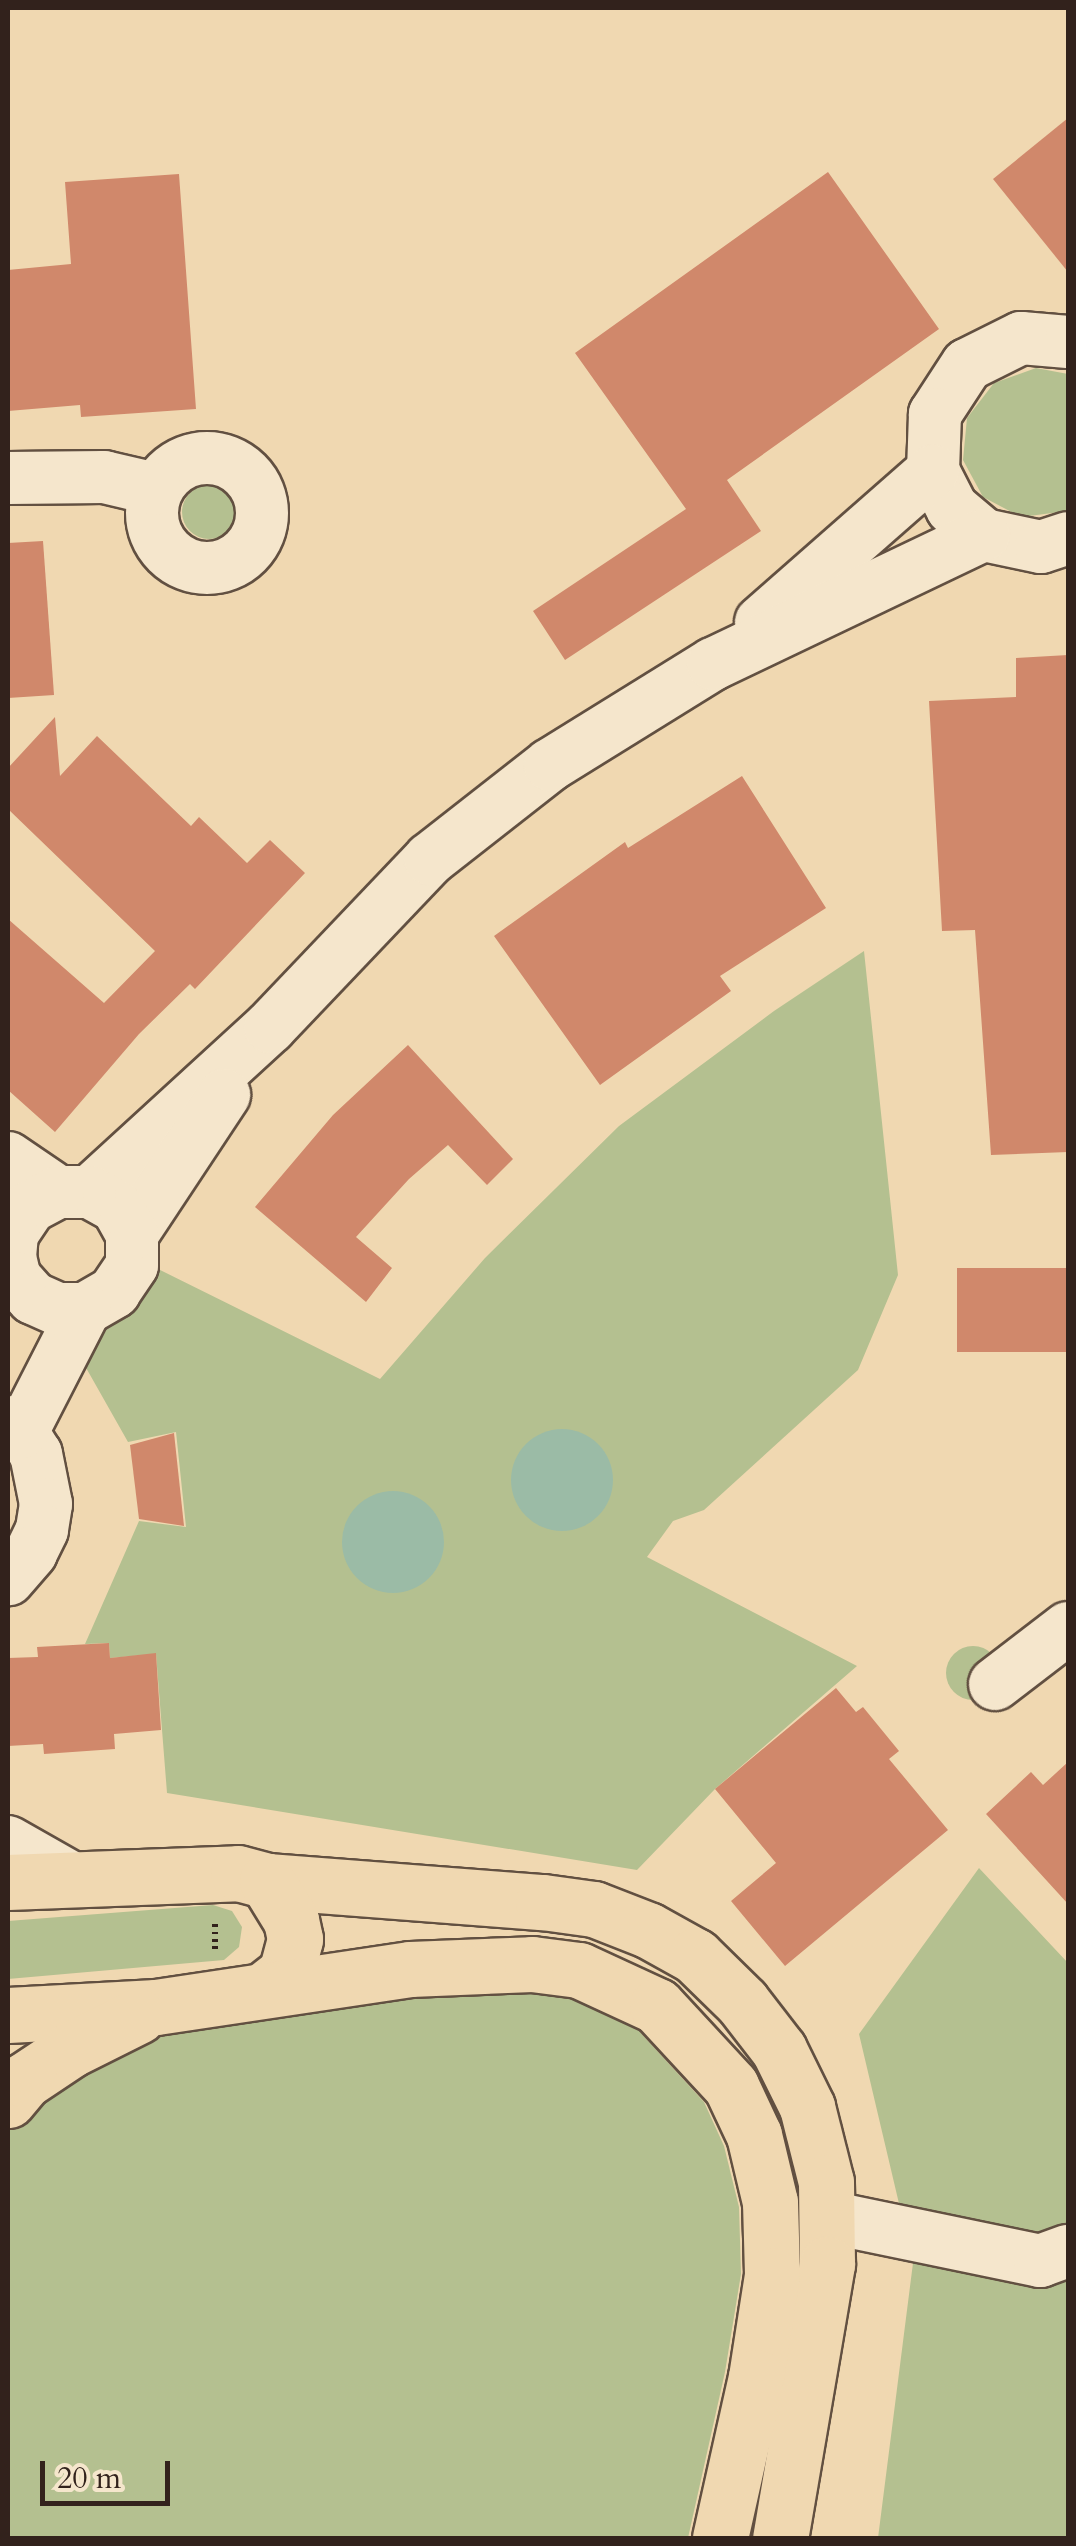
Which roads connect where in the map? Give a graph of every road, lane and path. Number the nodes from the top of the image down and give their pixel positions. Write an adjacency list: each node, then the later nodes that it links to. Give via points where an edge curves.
1 (1068, 342): 2 (street, via 1021,338 967,365 935,414)
2 (933, 471): 5 (street, via 952,508); 7 (street)
3 (9, 480): 4 (street, via 104,477)
4 (156, 489)
5 (984, 536): 6 (street); 7 (street)
6 (1059, 545)
7 (713, 664): 8 (street, via 550,764 486,812 430,859)
8 (270, 1028): 10 (street); 11 (street)
9 (8, 1158): 10 (street)
10 (74, 1192): 11 (street, via 117,1207); 12 (street, via 30,1207)
11 (132, 1234): 13 (street, via 132,1265 114,1292)
12 (11, 1257): 13 (street, via 32,1298 58,1310)
13 (85, 1309): 14 (street)
14 (15, 1427): 15 (street, via 36,1454 46,1504 31,1553)
15 (8, 1579)
16 (1068, 1628): 17 (street)
17 (995, 1684)
18 (8, 1842): 19 (street)
19 (72, 1878): 20 (main road); 21 (main road)
20 (242, 1878): 22 (main road, via 291,1920 295,1939 286,1973); 23 (path); 27 (main road, via 594,1910 696,1956 778,2050 807,2107)
21 (8, 1882)
22 (264, 1990): 23 (main road); 29 (main road, via 410,1969 532,1964 579,1970 657,2006 709,2059 731,2086 754,2136 770,2202 772,2257 756,2377)
23 (210, 2000): 24 (main road)
24 (156, 2007): 25 (main road); 26 (main road, via 70,2050)
25 (8, 2015)
26 (8, 2100)
27 (828, 2217): 28 (street, via 1040,2261); 30 (main road, via 827,2264)
28 (1068, 2251)
29 (720, 2538)
30 (780, 2538)

